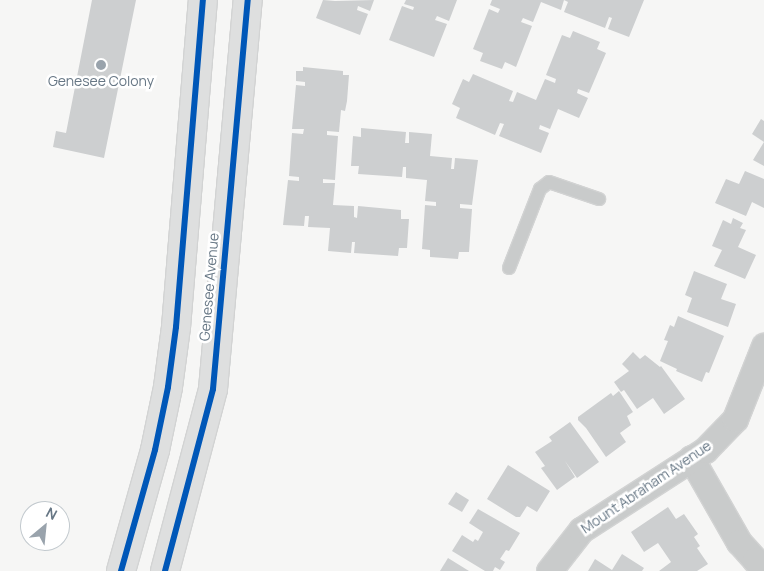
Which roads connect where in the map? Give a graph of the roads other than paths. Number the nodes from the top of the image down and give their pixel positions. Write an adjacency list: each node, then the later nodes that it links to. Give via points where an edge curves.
1 (203, 0): 8 (main road, via 176,327 155,450)
2 (248, 0): 9 (main road, Genesee Avenue, via 213,389)
3 (599, 199): 4 (lane, via 549,182 540,189)
4 (509, 268)
5 (764, 346): 6 (street, Mount Abraham Avenue, via 735,419 705,450)
6 (691, 458): 7 (street, via 739,542); 10 (street, Mount Abraham Avenue, via 581,530)
7 (764, 565)
8 (121, 571)
9 (165, 571)
10 (549, 571)

